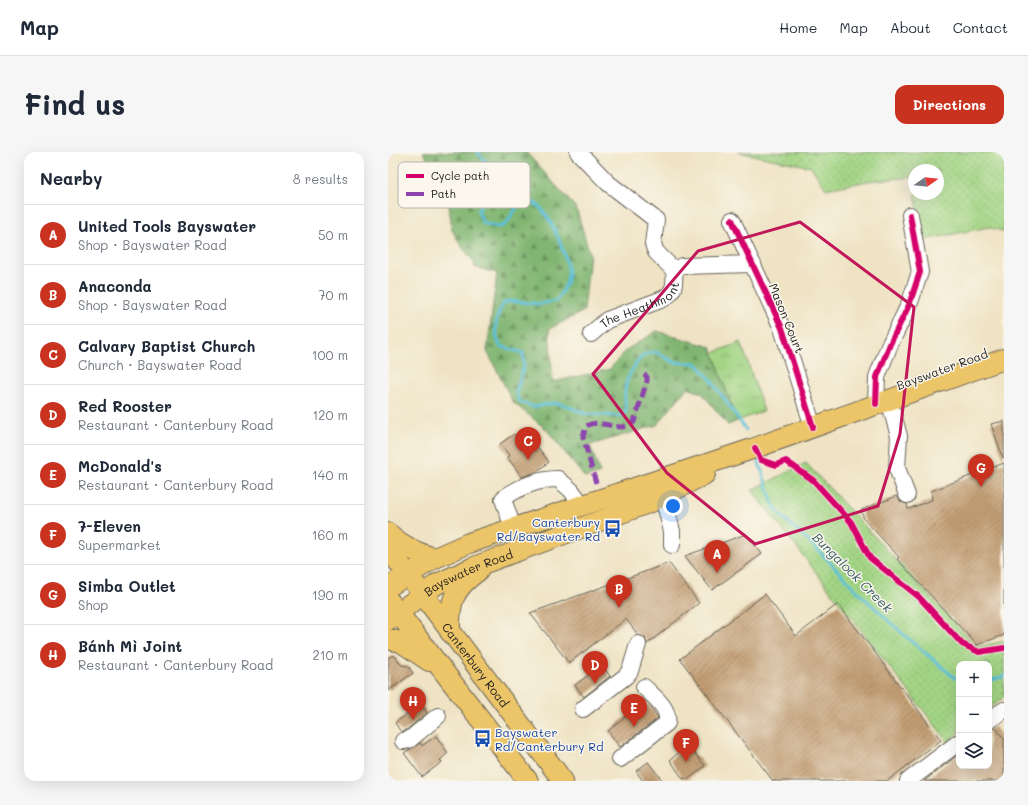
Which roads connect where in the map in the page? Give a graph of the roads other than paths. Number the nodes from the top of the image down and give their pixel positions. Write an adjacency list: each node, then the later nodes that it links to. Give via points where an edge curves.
1 (578, 152): 5 (street, The Heathmont, via 608,183 656,220 652,244 656,252)
2 (910, 215): 8 (street, via 920,272 909,305 877,377)
3 (732, 220): 4 (street, Mason Court)
4 (753, 264): 5 (street, The Heathmont, via 695,265 682,266); 9 (street, Mason Court, via 782,328)
5 (674, 270): 6 (street, The Heathmont, via 674,289 670,295 663,300 607,320)
6 (591, 334)
7 (1004, 359): 8 (main road, Bayswater Road)
8 (882, 402): 9 (main road, Bayswater Road); 11 (street, via 899,436 897,468)
9 (813, 427): 10 (main road, Bayswater Road, via 752,449)
10 (656, 493): 12 (main road, Bayswater Road); 17 (main road, Bayswater Road)
11 (907, 496)
12 (583, 506): 13 (main road, Bayswater Road); 13 (street, via 571,490 558,479 545,479 511,492 503,499)
13 (513, 528): 16 (main road, Bayswater Road)
14 (388, 533): 16 (main road, via 414,552)
15 (388, 548): 18 (main road, Canterbury Road)
16 (435, 558): 18 (main road, Bayswater Road)
17 (496, 558): 20 (main road, Bayswater Road, via 437,584); 22 (main road, via 476,573 456,594 450,606)
18 (407, 574): 19 (main road, Bayswater Road); 20 (main road, Canterbury Road)
19 (388, 587)
20 (423, 594): 21 (main road, Bayswater Road); 22 (main road, Canterbury Road)
21 (391, 610): 25 (main road)
22 (450, 632): 35 (main road, Canterbury Road)
23 (388, 639): 25 (main road, via 401,642)
24 (638, 644): 27 (street, via 626,676)
25 (444, 671): 34 (main road)
26 (644, 687): 33 (street, via 665,709 667,723)
27 (583, 709)
28 (1004, 710): 30 (street)
29 (438, 716): 31 (street, via 409,740)
30 (992, 718)
31 (403, 741)
32 (956, 744): 36 (street)
33 (620, 759)
34 (528, 781)
35 (563, 781)
36 (908, 781)

